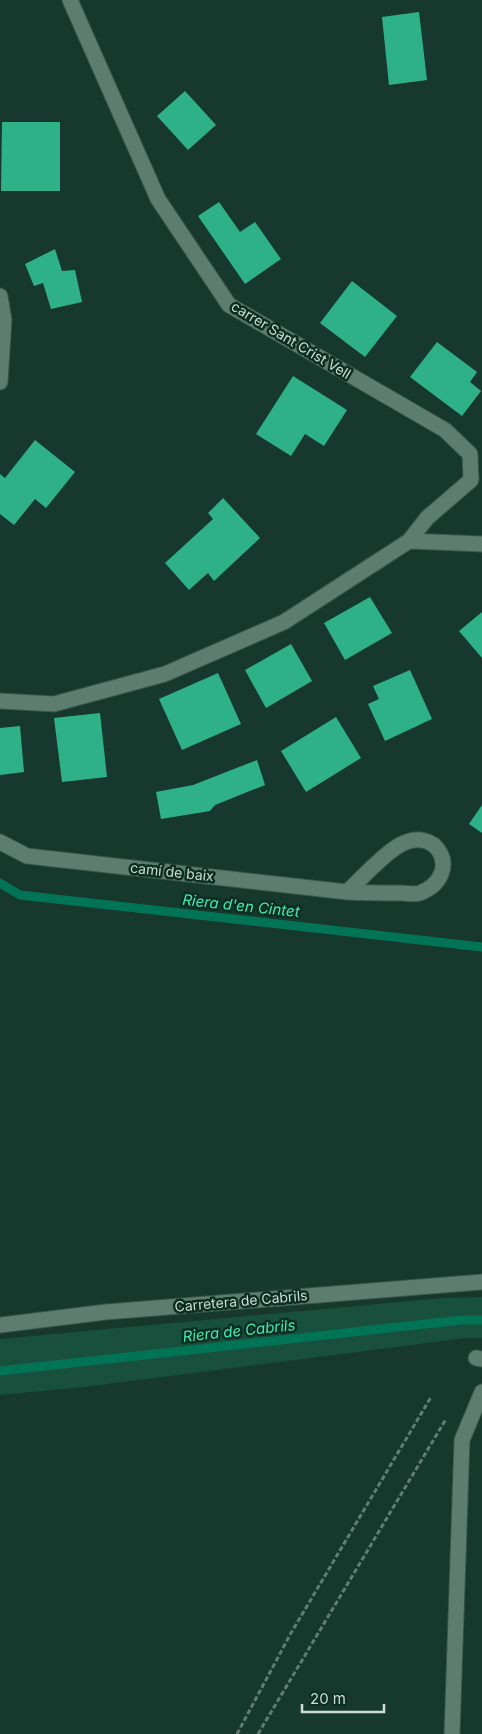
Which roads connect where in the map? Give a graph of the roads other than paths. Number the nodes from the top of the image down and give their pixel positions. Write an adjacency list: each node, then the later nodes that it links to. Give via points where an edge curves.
1 (70, 0): 4 (street, carrer Sant Crist Vell, via 158,199 229,305 445,430 470,454 471,480 427,518)
2 (0, 296): 3 (street, via 4,320)
3 (0, 382)
4 (409, 541): 5 (street); 6 (street, via 284,622 165,674 54,704)
5 (482, 544)
6 (0, 701)
7 (0, 842): 8 (street, camí de baix, via 27,856)
8 (347, 892): 8 (street, camí de baix, via 396,847 412,840 422,838 435,845 442,856 444,868 439,879 418,894)
9 (482, 1282): 10 (street, Carretera de Cabrils, via 106,1312)
10 (0, 1325)
11 (482, 1392): 12 (street, via 462,1440)
12 (452, 1734)

